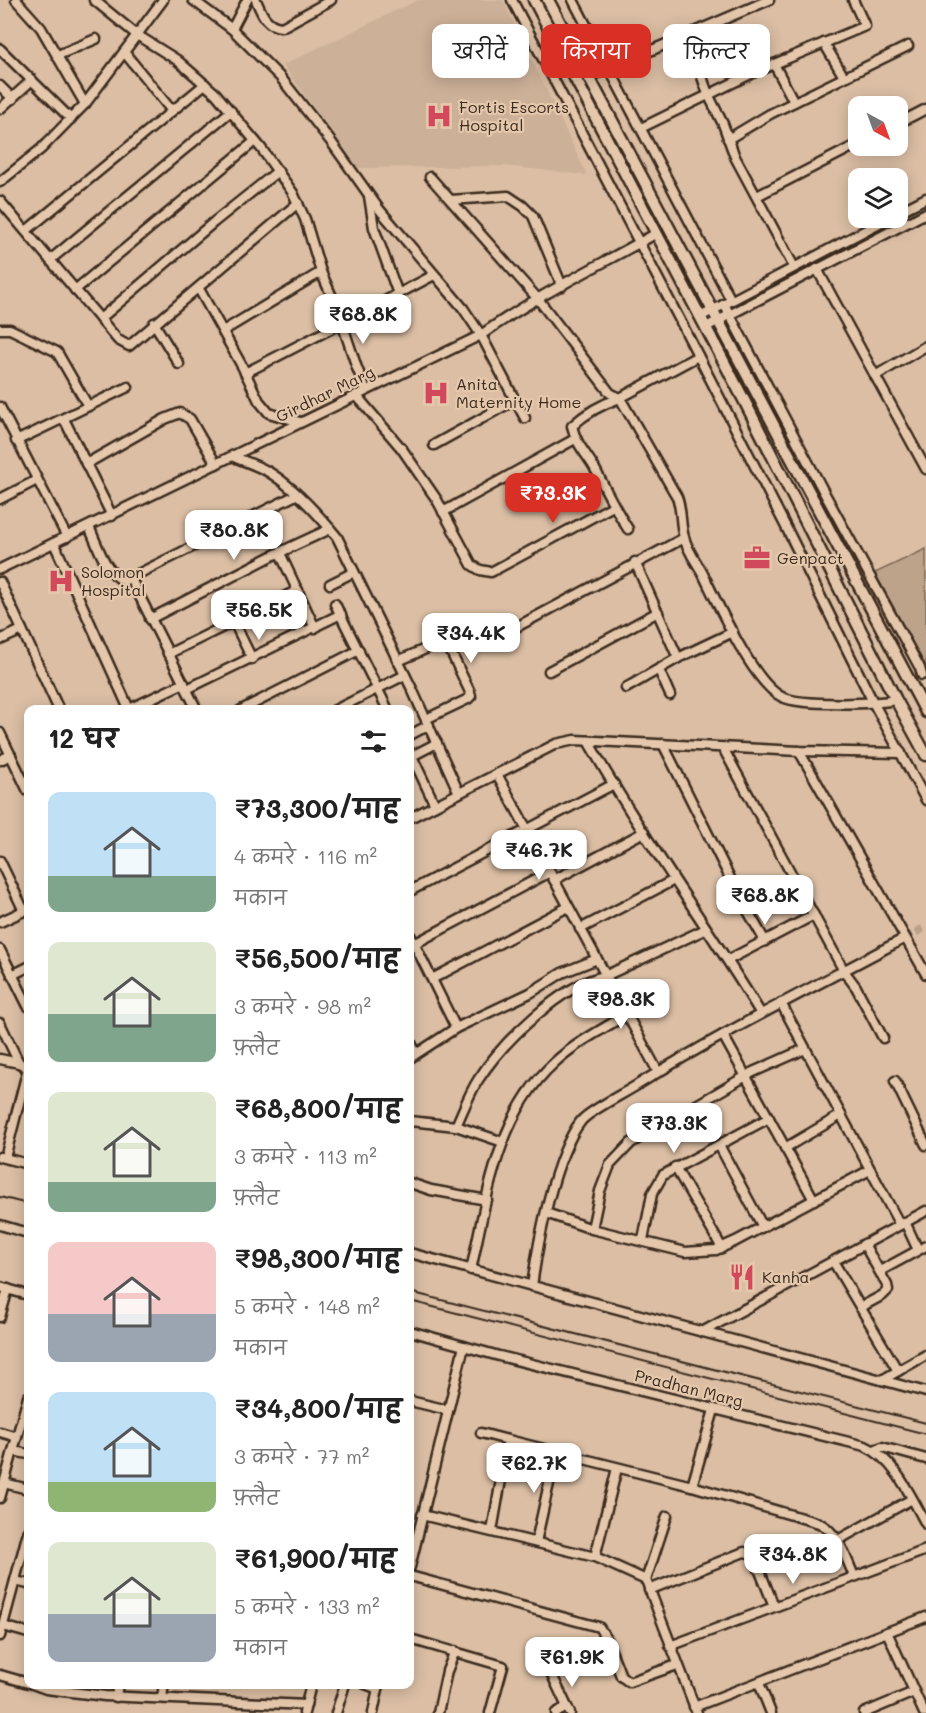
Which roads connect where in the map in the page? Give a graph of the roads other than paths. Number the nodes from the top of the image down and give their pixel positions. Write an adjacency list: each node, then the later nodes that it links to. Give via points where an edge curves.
1 (16, 0): 24 (street)
2 (94, 0): 18 (street)
3 (163, 0): 18 (street)
4 (193, 0): 17 (street)
5 (247, 0): 17 (street)
6 (256, 0): 7 (street, via 262,16 282,27)
7 (331, 0)
8 (512, 0): 61 (street)
9 (534, 0): 60 (main road)
10 (548, 0): 14 (main road)
11 (573, 0): 15 (street)
12 (769, 0): 16 (street)
13 (853, 0): 20 (street, via 865,26)
14 (561, 24)
15 (586, 24)
16 (711, 24)
17 (232, 29): 50 (street, via 281,78)
18 (137, 35): 23 (street); 31 (street, via 177,60)
19 (96, 39): 24 (street)
20 (824, 43): 25 (street); 26 (street)
21 (908, 46): 26 (street)
22 (0, 49): 30 (street)
23 (124, 52): 36 (street); 39 (street)
24 (58, 55): 36 (street)
25 (774, 64): 33 (street); 35 (street)
26 (844, 77): 35 (street)
27 (590, 78): 75 (main road)
28 (614, 78): 43 (street)
29 (702, 78): 33 (street)
30 (32, 80): 34 (street); 42 (street)
31 (205, 84): 39 (street); 40 (street)
32 (0, 87): 34 (street)
33 (708, 94): 43 (street); 44 (street)
34 (13, 99): 37 (street)
35 (794, 102): 44 (street)
36 (85, 104): 42 (street)
37 (0, 109)
38 (926, 109): 41 (street)
39 (172, 111): 59 (street)
40 (231, 111): 45 (street); 62 (street)
41 (908, 118)
42 (71, 119): 49 (street)
43 (641, 128): 72 (street)
44 (728, 139): 51 (street)
45 (255, 141): 47 (street); 69 (street)
46 (848, 149): 51 (street)
47 (278, 171): 55 (street); 76 (street)
48 (430, 177): 53 (street)
49 (0, 182)
50 (369, 195): 66 (street); 70 (street, via 374,228)
51 (757, 196): 63 (street)
52 (926, 198): 56 (street)
53 (451, 200): 67 (street, via 508,196 523,206 533,216); 71 (street)
54 (0, 201): 59 (street)
55 (298, 203): 65 (street); 68 (street)
56 (908, 207)
57 (926, 213): 64 (street)
58 (870, 228): 63 (street)
59 (26, 231): 62 (street)
60 (657, 233): 61 (street, Girdhar Marg); 77 (main road)
61 (639, 244): 67 (street, Girdhar Marg); 84 (street)
62 (50, 260): 69 (street)
63 (794, 267): 72 (street)
64 (817, 269): 74 (street); 87 (street)
65 (321, 272): 79 (street); 81 (street)
66 (434, 275): 70 (street); 82 (street)
67 (562, 286): 71 (street, Girdhar Marg)
68 (199, 289): 78 (street); 81 (street)
69 (75, 290): 76 (street)
70 (398, 294): 73 (street)
71 (538, 299): 82 (street, Girdhar Marg); 91 (street, via 610,393)
72 (728, 302): 74 (street); 75 (street)
73 (376, 306)
74 (729, 314): 75 (street); 143 (street)
75 (716, 315): 77 (street); 144 (main road)
76 (100, 319): 78 (street, via 118,340 129,346)
77 (703, 322): 149 (main road)
78 (154, 323): 85 (street)
79 (342, 323): 86 (street); 89 (street)
80 (0, 329): 93 (street, via 57,352)
81 (223, 331): 86 (street)
82 (481, 335): 89 (street, Girdhar Marg); 92 (street)
83 (926, 346): 87 (street)
84 (698, 356): 91 (street); 150 (street)
85 (179, 364)
86 (245, 373): 97 (street, via 269,413)
87 (875, 376): 104 (street)
88 (128, 387): 93 (street)
89 (366, 390): 90 (street, Girdhar Marg)
90 (356, 395): 97 (street, Girdhar Marg); 109 (street, via 402,450)
91 (620, 398): 98 (street, via 581,417 572,426); 115 (street, via 677,497)
92 (515, 400): 95 (street); 100 (street)
93 (88, 406): 96 (street)
94 (0, 407): 99 (street)
95 (525, 418)
96 (63, 419): 99 (street); 102 (street)
97 (296, 424): 101 (street, Girdhar Marg)
98 (575, 439): 108 (street); 109 (street)
99 (16, 441): 105 (street)
100 (434, 445)
101 (232, 456): 103 (street, Girdhar Marg); 106 (street, via 267,471)
102 (86, 464): 103 (street, via 180,413 190,419); 110 (street)
103 (216, 464): 110 (street, Girdhar Marg)
104 (926, 469)
105 (37, 480): 107 (street); 114 (street)
106 (296, 495): 112 (street); 121 (street)
107 (0, 499)
108 (613, 506): 109 (street, via 491,572 472,565); 113 (street)
109 (443, 512)
110 (112, 516): 111 (street, Girdhar Marg)
111 (89, 527): 114 (street, Girdhar Marg); 121 (street, via 109,570 124,581)
112 (330, 529): 117 (street); 120 (street)
113 (628, 529)
114 (67, 537): 116 (street, Girdhar Marg)
115 (684, 538): 118 (street); 133 (street)
116 (54, 543): 119 (street, Girdhar Marg); 152 (street)
117 (280, 553): 124 (street); 128 (street)
118 (635, 562): 126 (street); 132 (street)
119 (0, 569)
120 (354, 572): 123 (street); 139 (street)
121 (130, 577): 128 (street)
122 (0, 582): 131 (street)
123 (330, 584)
124 (298, 590): 129 (street); 130 (street)
125 (335, 604): 127 (street)
126 (658, 612): 137 (street); 141 (street)
127 (341, 614): 130 (street); 135 (street)
128 (150, 619): 136 (street)
129 (234, 622): 136 (street); 138 (street)
130 (315, 628): 138 (street)
131 (22, 630): 134 (street); 151 (street)
132 (507, 632)
133 (733, 632): 137 (street); 150 (street, via 762,678 782,697)
134 (0, 640)
135 (359, 650): 146 (street); 155 (street)
136 (168, 654): 145 (street)
137 (678, 658): 140 (street)
138 (252, 659): 145 (street)
139 (398, 662): 142 (street); 159 (street, via 444,643 470,692 468,699)
140 (659, 670): 147 (street); 148 (street)
141 (549, 671)
142 (405, 675): 146 (street); 159 (street)
143 (924, 675): 144 (street)
144 (910, 682): 158 (main road)
145 (186, 686): 153 (street); 154 (street)
146 (379, 688): 156 (street); 157 (street)
147 (626, 688)
148 (670, 695)
149 (896, 700): 150 (street); 169 (main road)
150 (874, 704): 167 (street)
151 (57, 705)
152 (126, 705)
153 (138, 705)
154 (195, 705)
155 (251, 705)
156 (345, 705)
157 (386, 705)
158 (925, 708)
159 (428, 722): 160 (street); 163 (street)
160 (414, 732)
161 (0, 733): 168 (street)
162 (588, 741): 164 (street); 173 (street, via 556,744); 175 (street)
163 (437, 743): 170 (street); 176 (street)
164 (663, 744): 165 (street); 194 (street)
165 (723, 748): 166 (street); 189 (street)
166 (800, 752): 167 (street); 193 (street)
167 (901, 753): 177 (street)
168 (11, 755): 171 (street); 174 (street)
169 (926, 755)
170 (414, 756)
171 (0, 760)
172 (414, 764): 178 (street)
173 (497, 774): 176 (street); 180 (street)
174 (24, 783)
175 (614, 784): 180 (street); 181 (street)
176 (459, 793): 178 (street)
177 (926, 800)
178 (435, 805): 179 (street)
179 (414, 816)
180 (528, 831): 183 (street); 185 (street)
181 (644, 832): 183 (street); 184 (street)
182 (0, 861): 186 (street)
183 (552, 876): 187 (street); 195 (street)
184 (674, 880): 191 (street); 192 (street)
185 (414, 889)
186 (24, 906)
187 (568, 907): 191 (street); 204 (street)
188 (24, 911): 190 (street)
189 (814, 915): 194 (street); 200 (street)
190 (0, 922)
191 (580, 928): 197 (street)
192 (706, 929): 198 (street); 203 (street)
193 (906, 938): 200 (street); 201 (street)
194 (765, 941): 198 (street)
195 (414, 944): 204 (street)
196 (0, 950): 202 (street)
197 (597, 959): 203 (street); 210 (street)
198 (728, 960): 208 (street)
199 (24, 969): 202 (street)
200 (844, 971): 206 (street); 212 (street)
201 (926, 974)
202 (12, 975): 205 (street)
203 (606, 976): 207 (street); 225 (street, via 572,990 524,1026 477,1082)
204 (432, 979): 210 (street)
205 (24, 998)
206 (781, 1003): 208 (street); 213 (street)
207 (627, 1014): 218 (street); 227 (street, via 554,1063 528,1091)
208 (761, 1014): 211 (street)
209 (0, 1023): 216 (street)
210 (456, 1028): 214 (street)
211 (723, 1035): 218 (street); 219 (street)
212 (884, 1038)
213 (805, 1048): 219 (street); 222 (street)
214 (414, 1055)
215 (0, 1059): 216 (street)
216 (19, 1063): 217 (street)
217 (24, 1066)
218 (658, 1071): 239 (street, via 583,1119 562,1159)
219 (746, 1076): 223 (street); 243 (street, via 631,1143 610,1166)
220 (895, 1081): 226 (street)
221 (24, 1082): 231 (street)
222 (841, 1115): 230 (street); 234 (street)
223 (769, 1119): 228 (street); 230 (street)
224 (414, 1121): 225 (street)
225 (456, 1126): 227 (street)
226 (923, 1133): 229 (street)
227 (503, 1143): 236 (street)
228 (719, 1145): 233 (street); 242 (street)
229 (926, 1145)
230 (785, 1148): 237 (street)
231 (3, 1157): 232 (street)
232 (24, 1163)
233 (675, 1167): 245 (street, via 663,1175 652,1194); 247 (street)
234 (870, 1170): 237 (street); 240 (street)
235 (414, 1184): 236 (street)
236 (487, 1200): 251 (street)
237 (814, 1200): 242 (street)
238 (926, 1211): 240 (street)
239 (546, 1213): 243 (street); 253 (street)
240 (902, 1224): 246 (street); 248 (street)
241 (0, 1226): 244 (street)
242 (763, 1227): 247 (street)
243 (592, 1229): 245 (street)
244 (24, 1232)
245 (643, 1240): 247 (street, via 685,1252)
246 (864, 1244): 250 (street); 252 (street)
247 (722, 1248)
248 (922, 1248): 252 (street)
249 (414, 1254): 251 (street)
250 (833, 1261): 256 (street); 259 (street)
251 (471, 1270): 253 (street)
252 (880, 1271): 256 (street, via 888,1290)
253 (532, 1286): 259 (street)
254 (4, 1288): 255 (street); 257 (street)
255 (24, 1294)
256 (861, 1307): 262 (street)
257 (0, 1317)
258 (414, 1332): 260 (street, Pradhan Marg)
259 (702, 1332): 263 (street)
260 (464, 1346): 266 (street); 267 (street, Pradhan Marg)
261 (926, 1355): 262 (street)
262 (898, 1371): 263 (street)
263 (882, 1380): 264 (street)
264 (926, 1392)
265 (414, 1402): 266 (street)
266 (448, 1410): 284 (street)
267 (714, 1410): 273 (street, Pradhan Marg); 280 (street)
268 (24, 1412): 271 (street)
269 (0, 1432): 271 (street)
270 (481, 1433): 272 (street)
271 (17, 1437): 274 (street)
272 (508, 1440): 275 (street); 287 (street)
273 (874, 1450): 277 (street, Pradhan Marg, via 882,1447); 283 (street, via 889,1464)
274 (13, 1451): 276 (street); 279 (street)
275 (556, 1452): 278 (street); 289 (street)
276 (24, 1453)
277 (926, 1459)
278 (616, 1468): 280 (street); 293 (street)
279 (4, 1483): 281 (street); 282 (street)
280 (692, 1486): 288 (street, via 810,1519 829,1528)
281 (24, 1488)
282 (0, 1498)
283 (912, 1499): 286 (street); 288 (street)
284 (423, 1515): 287 (street); 290 (street)
285 (667, 1516): 296 (street)
286 (926, 1524)
287 (492, 1532): 289 (street)
288 (838, 1540): 294 (street)
289 (536, 1542): 293 (street)
290 (414, 1543)
291 (24, 1547): 297 (street)
292 (926, 1550): 294 (street)
293 (596, 1557): 296 (street)
294 (854, 1576): 300 (street)
295 (414, 1577): 309 (street, via 599,1627 621,1676 628,1682)
296 (646, 1580): 299 (street)
297 (15, 1581): 298 (street); 302 (street)
298 (24, 1583)
299 (649, 1590): 300 (street, via 744,1552 753,1554); 307 (street)
300 (774, 1606): 307 (street)
301 (926, 1617): 304 (street)
302 (3, 1626): 303 (street); 305 (street)
303 (24, 1632)
304 (887, 1632): 313 (street); 320 (street)
305 (0, 1636)
306 (414, 1640): 308 (street)
307 (670, 1646): 309 (street)
308 (455, 1651): 328 (street); 329 (street, via 503,1666)
309 (677, 1665): 325 (street)
310 (550, 1673): 324 (street)
311 (0, 1675): 312 (street)
312 (24, 1682)
313 (759, 1683): 325 (street); 331 (street)
314 (46, 1689): 321 (street)
315 (117, 1689): 321 (street)
316 (163, 1689): 322 (street)
317 (310, 1689): 323 (street)
318 (343, 1689): 326 (street)
319 (379, 1689): 327 (street)
320 (914, 1692): 332 (street); 333 (street)
321 (116, 1697): 322 (street)
322 (162, 1698): 323 (street)
323 (305, 1709)
324 (568, 1710): 330 (street)
325 (695, 1710)
326 (336, 1713)
327 (373, 1713)
328 (438, 1713)
329 (490, 1713)
330 (556, 1713)
331 (771, 1713)
332 (864, 1713)
333 (924, 1713)

